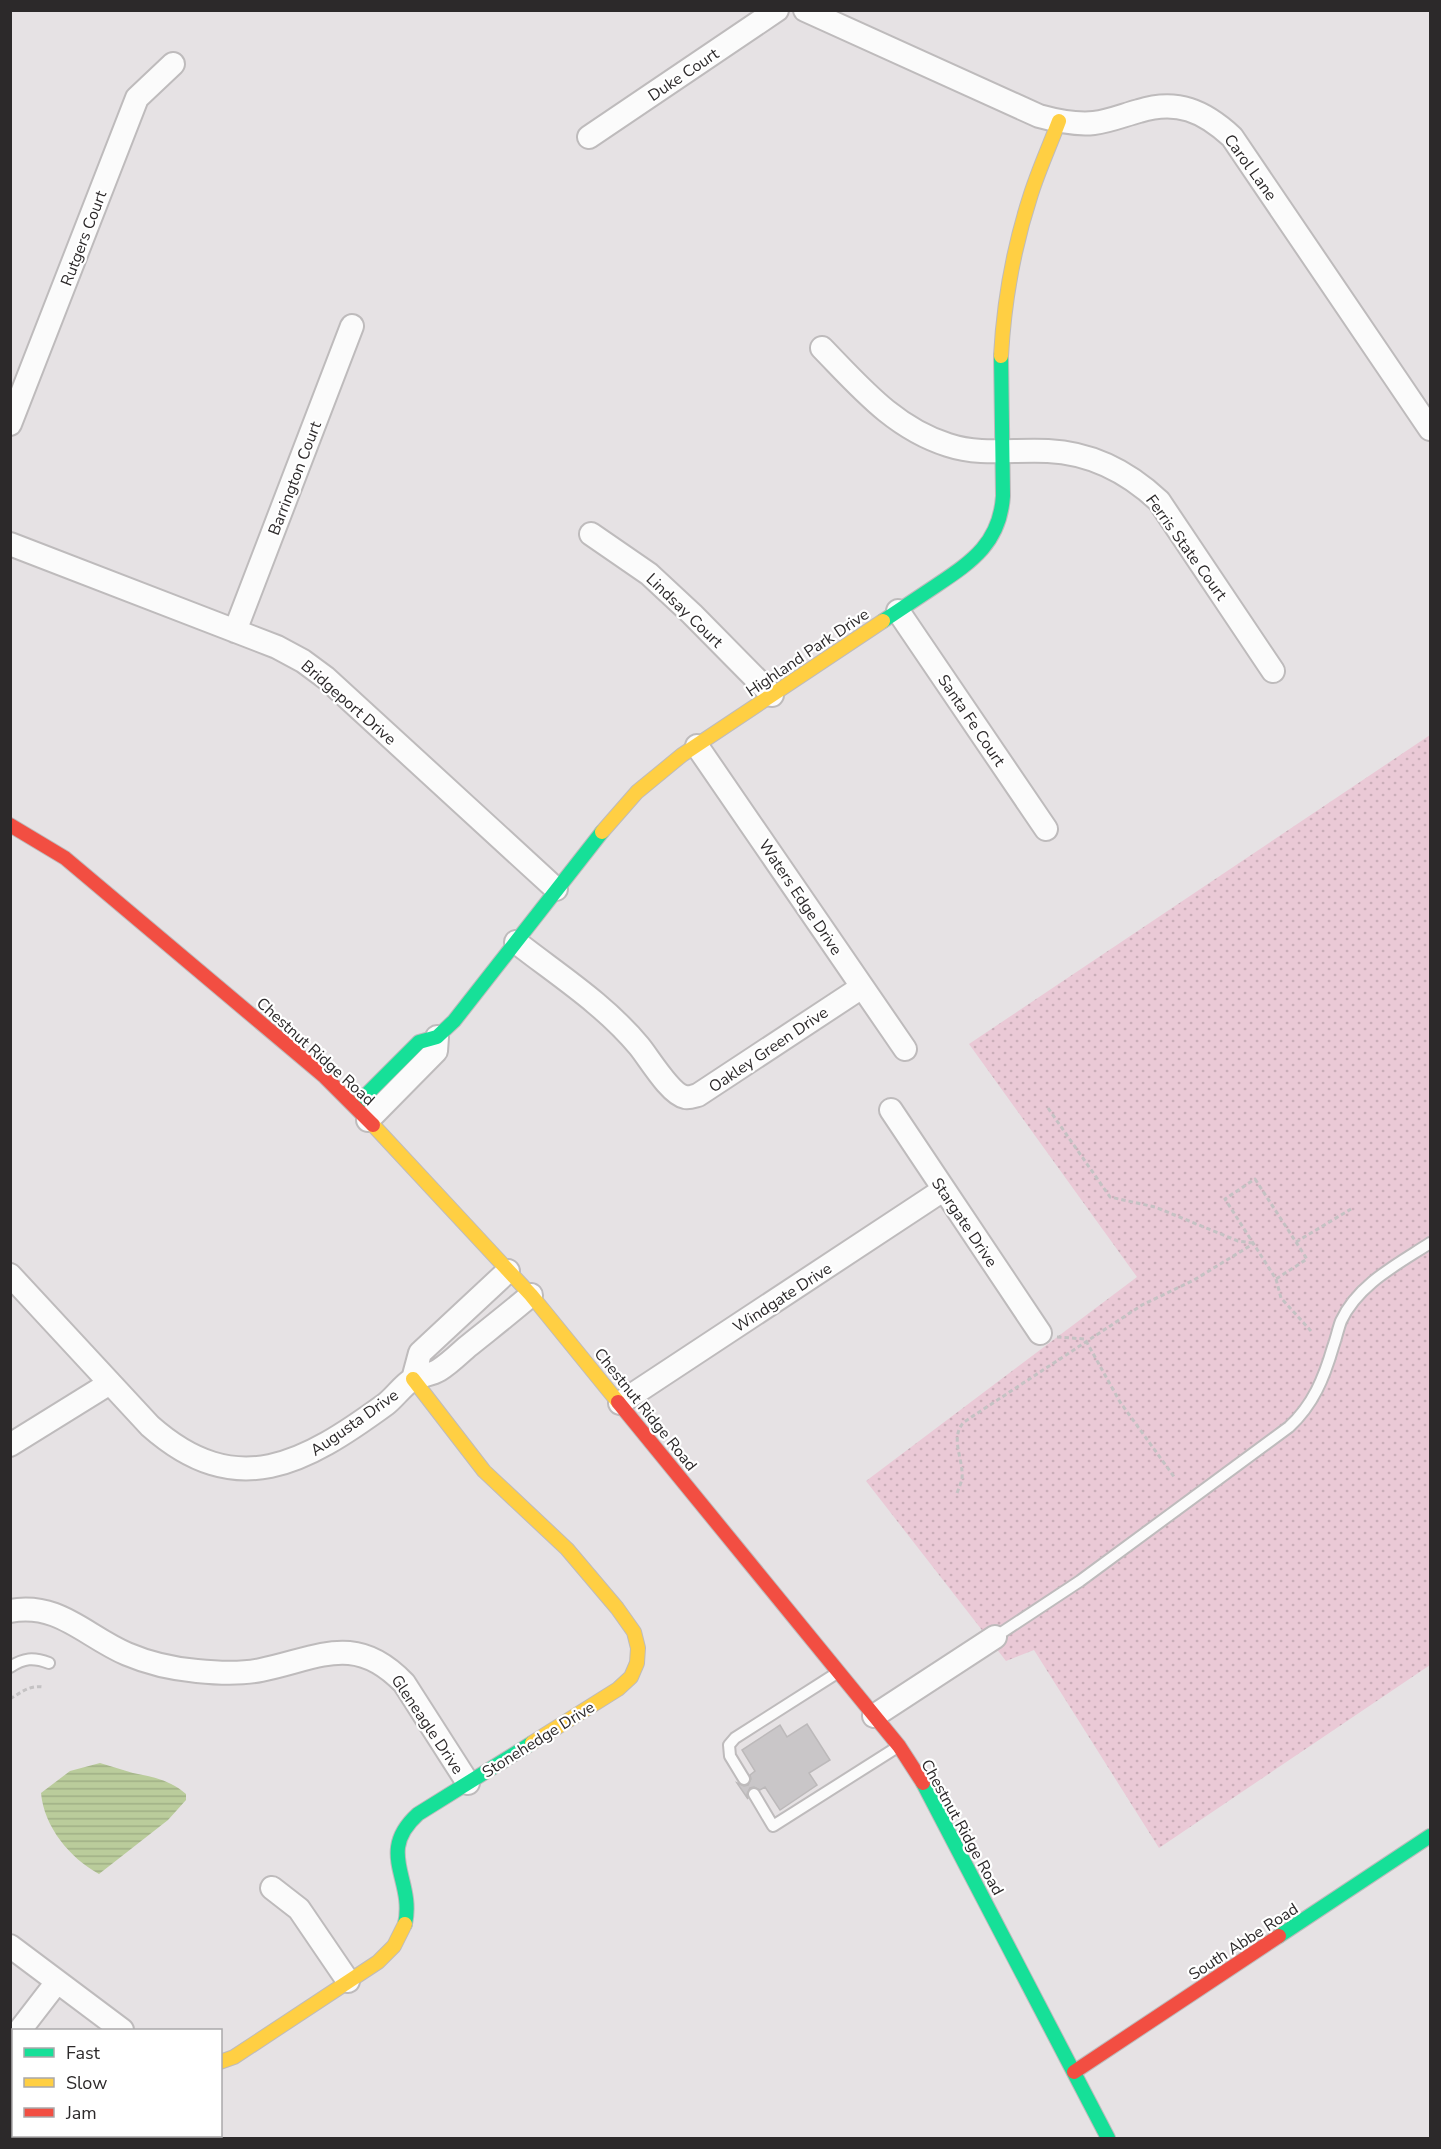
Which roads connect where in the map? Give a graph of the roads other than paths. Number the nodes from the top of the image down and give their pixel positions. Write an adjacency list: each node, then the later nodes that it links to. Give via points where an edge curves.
1 (777, 10): 5 (street, Duke Court)
2 (805, 10): 4 (street, Carol Lane, via 1039,116)
3 (173, 64): 8 (street, Rutgers Court, via 137,98)
4 (1059, 121): 9 (street, Carol Lane, via 1115,120 1161,106 1183,107 1216,122 1232,137); 10 (street, Highland Park Drive, via 1033,188 1009,285 1002,341)
5 (589, 137)
6 (352, 326): 14 (street, Barrington Court)
7 (822, 348): 10 (street, Ferris State Court, via 884,411 909,428 950,446)
8 (10, 424)
9 (1431, 429)
10 (1002, 452): 13 (street, Highland Park Drive, via 1002,506 990,540 977,557); 15 (street, Ferris State Court, via 1073,454 1097,460 1140,484 1159,501)
11 (591, 534): 16 (street, Lindsay Court, via 649,574)
12 (13, 552): 14 (street, Bridgeport Drive)
13 (898, 611): 16 (street, Highland Park Drive); 19 (street, Santa Fe Court)
14 (235, 631): 20 (street, Bridgeport Drive, via 277,647 326,678)
15 (1273, 671)
16 (772, 695): 17 (street, Highland Park Drive)
17 (697, 746): 20 (street, Highland Park Drive, via 637,792); 22 (street, Waters Edge Drive)
18 (10, 825): 26 (street, Chestnut Ridge Road, via 65,858 325,1077)
19 (1046, 829)
20 (556, 890): 21 (street, Highland Park Drive)
21 (516, 942): 22 (street, Oakley Green Drive, via 608,1011 667,1082 687,1098 698,1095); 23 (street, Highland Park Drive)
22 (862, 987): 24 (street, Waters Edge Drive)
23 (437, 1037): 26 (street, via 435,1051)
24 (905, 1049)
25 (891, 1110): 27 (street, Stargate Drive)
26 (362, 1113): 29 (street, Chestnut Ridge Road)
27 (943, 1190): 32 (street, Stargate Drive); 35 (street, Windgate Drive)
28 (1431, 1243): 38 (lane, via 1371,1283 1354,1300 1341,1321 1314,1396 1290,1427 1080,1581)
29 (508, 1271): 31 (street, Chestnut Ridge Road); 33 (street, via 420,1353)
30 (10, 1275): 34 (street, Augusta Drive)
31 (531, 1295): 33 (street, Augusta Drive, via 438,1371); 35 (street, Chestnut Ridge Road)
32 (1047, 1335)
33 (413, 1379): 34 (street, Augusta Drive, via 387,1403 320,1448 278,1466 254,1469 208,1463 187,1454 167,1442); 45 (street, Stonehedge Drive, via 484,1471 586,1570 634,1632 638,1647 631,1677 618,1689)
34 (110, 1383): 36 (street)
35 (620, 1403): 41 (street, Chestnut Ridge Road)
36 (10, 1445)
37 (10, 1611): 45 (street, Gleneagle Drive, via 47,1611 128,1655 197,1671 259,1670 331,1652 353,1652 374,1658 404,1683)
38 (995, 1637): 42 (street)
39 (49, 1663): 40 (lane, via 28,1658)
40 (10, 1666)
41 (838, 1672): 42 (street, Chestnut Ridge Road); 44 (lane, via 735,1738 729,1745 730,1756)
42 (874, 1716): 43 (street, Chestnut Ridge Road)
43 (899, 1746): 46 (lane, via 773,1826); 55 (street, Chestnut Ridge Road, via 926,1788)
44 (744, 1779)
45 (468, 1783): 50 (street, Stonehedge Drive, via 418,1814 405,1827 397,1856 410,1909 406,1923 391,1951)
46 (754, 1794)
47 (1431, 1836): 55 (street, South Abbe Road)
48 (272, 1888): 50 (street, via 299,1909)
49 (10, 1946): 51 (street)
50 (348, 1981): 54 (street, Stonehedge Drive)
51 (57, 1982): 52 (street); 53 (street)
52 (22, 2029)
53 (119, 2029)
54 (222, 2061)
55 (1074, 2072): 56 (street, Chestnut Ridge Road)
56 (1108, 2139)

